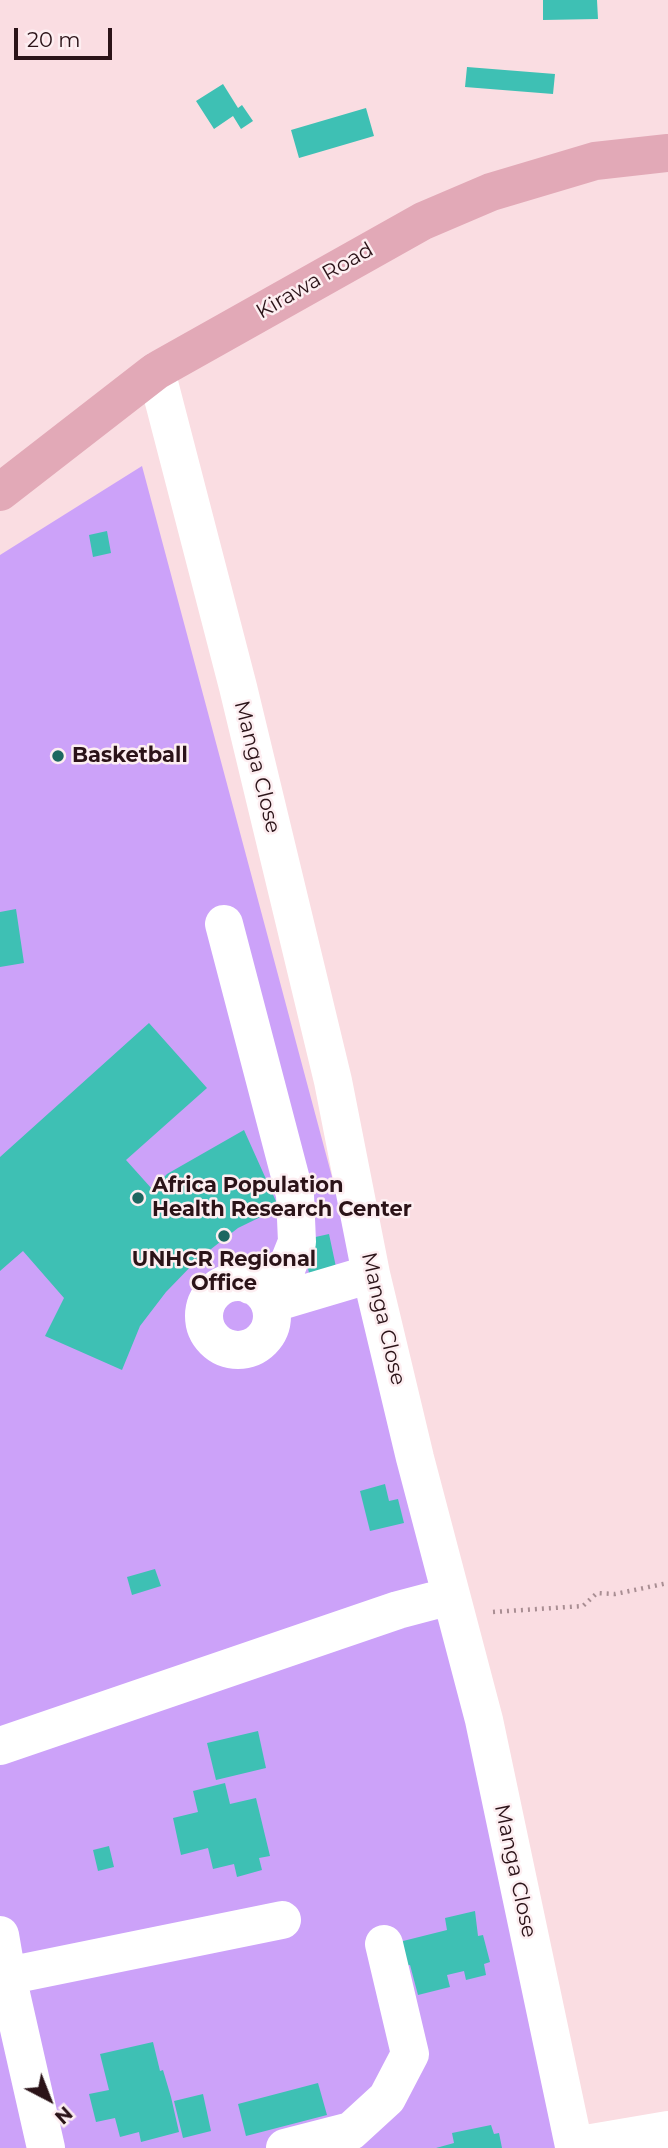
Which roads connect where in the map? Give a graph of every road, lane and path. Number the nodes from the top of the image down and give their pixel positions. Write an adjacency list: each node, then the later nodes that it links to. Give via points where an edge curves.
1 (668, 153): 2 (main road, Kirawa Road, via 595,161 491,192 423,221)
2 (156, 372): 3 (main road, Kirawa Road); 5 (street, Manga Close, via 333,1081)
3 (0, 492)
4 (224, 925): 5 (street, via 295,1195 297,1242 287,1267 260,1295)
5 (371, 1274): 7 (street, Manga Close)
6 (668, 1583): 7 (path, via 615,1594 597,1593 583,1605 508,1610)
7 (453, 1606): 8 (street, via 398,1610); 12 (street, Manga Close, via 484,1720 574,2146)
8 (0, 1746)
9 (282, 1920): 11 (street)
10 (384, 1944): 14 (street, via 410,2054 387,2098 351,2132)
11 (3, 1961): 13 (street)
12 (668, 2130)
13 (46, 2148)
14 (285, 2148)

